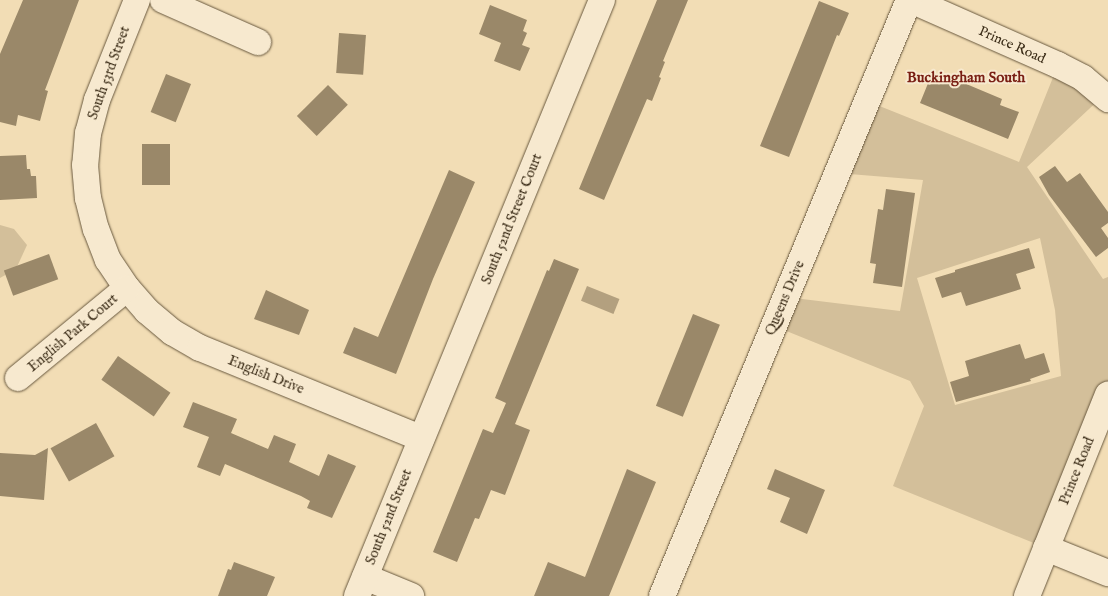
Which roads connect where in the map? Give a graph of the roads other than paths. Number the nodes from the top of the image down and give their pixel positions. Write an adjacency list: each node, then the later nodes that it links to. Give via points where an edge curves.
1 (137, 0): 7 (street, South 53rd Street, via 97,100 88,133 85,166 96,230 108,260)
2 (163, 0): 5 (street)
3 (602, 0): 10 (street, South 52nd Street Court)
4 (910, 0): 6 (street, Prince Road, via 1058,65 1083,78); 15 (street, Queens Drive)
5 (258, 42)
6 (1108, 99)
7 (126, 288): 8 (street, English Park Court); 10 (street, English Drive, via 172,332 200,348)
8 (18, 378)
9 (1108, 395): 11 (street, Prince Road)
10 (421, 438): 13 (street, South 52nd Street)
11 (1046, 548): 12 (street); 16 (street, Prince Road)
12 (1108, 573)
13 (361, 586): 14 (street)
14 (411, 596)
15 (662, 596)
16 (1027, 596)

